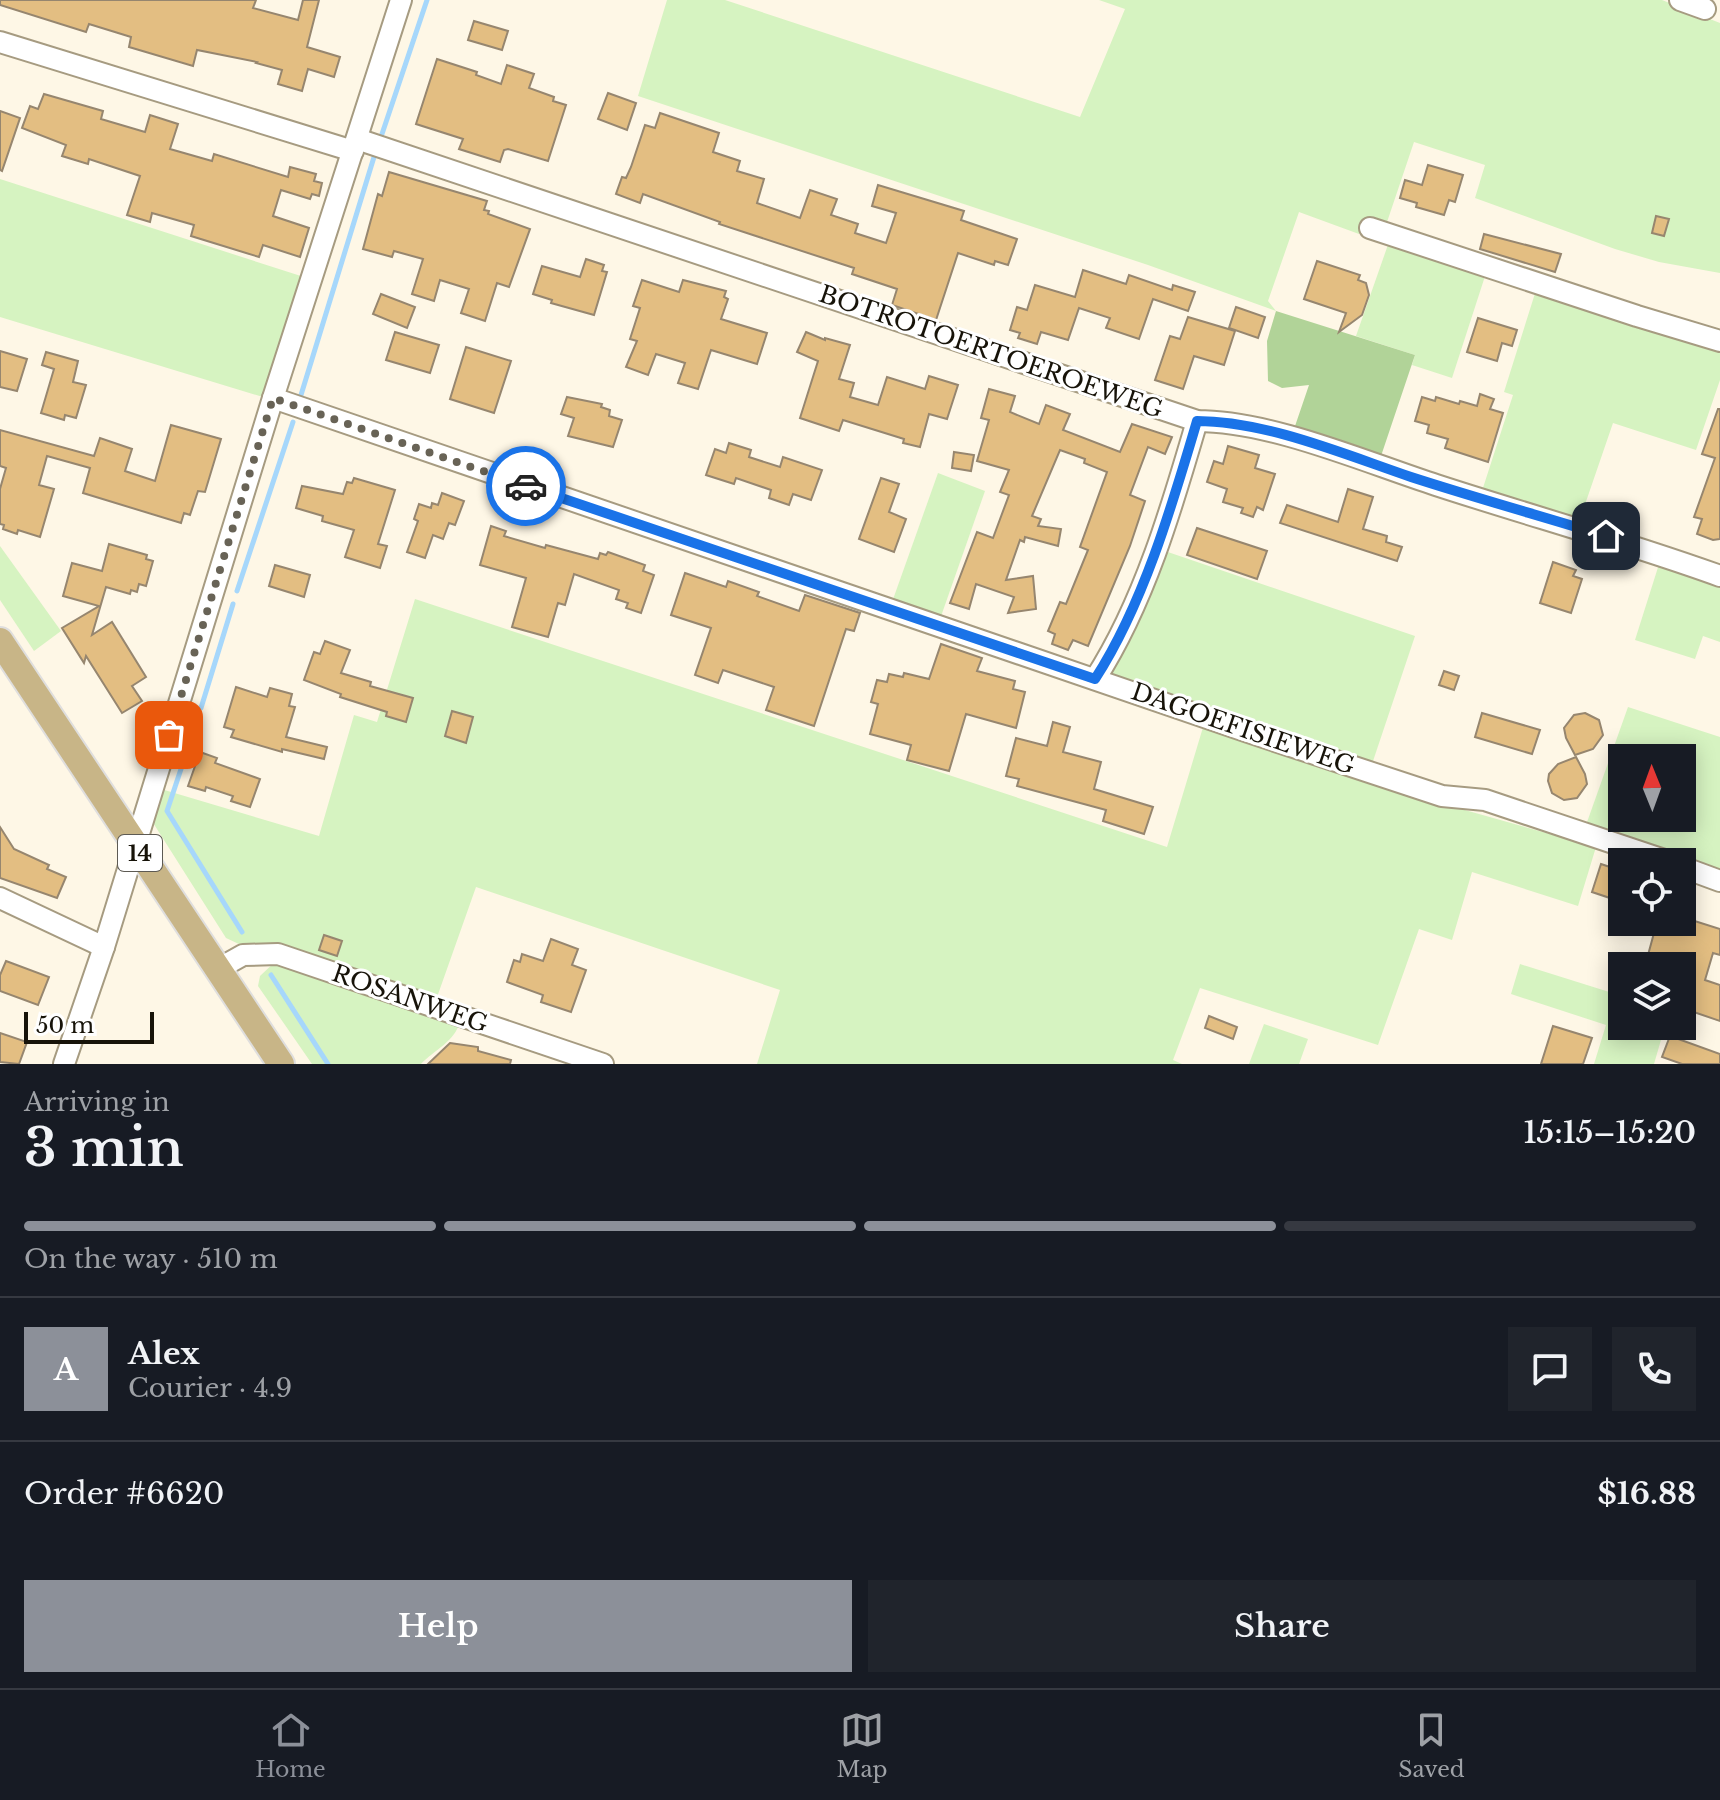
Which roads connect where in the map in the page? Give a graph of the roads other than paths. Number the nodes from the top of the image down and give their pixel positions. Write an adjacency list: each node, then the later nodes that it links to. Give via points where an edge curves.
1 (401, 0): 5 (street)
2 (1680, 0): 3 (street)
3 (1705, 9)
4 (0, 42): 5 (street, BOTROTOERTOEROEWEG)
5 (355, 145): 8 (street); 9 (street, BOTROTOERTOEROEWEG)
6 (1370, 228): 7 (street)
7 (1720, 341)
8 (273, 398): 12 (street, DAGOEFISIEWEG); 13 (street)
9 (1197, 421): 10 (street, BOTROTOERTOEROEWEG, via 1291,437); 12 (street, via 1154,553 1114,650)
10 (1720, 576)
11 (0, 641): 13 (main road, 14)
12 (1095, 679): 14 (street, DAGOEFISIEWEG, via 1442,796 1485,800)
13 (136, 848): 18 (street); 19 (main road, 14)
14 (1628, 848)
15 (1696, 872): 16 (street)
16 (1720, 881)
17 (0, 898): 18 (street)
18 (104, 947): 20 (street)
19 (218, 969): 21 (main road, 14); 22 (street, ROSANWEG, via 243,955 278,954)
20 (64, 1064)
21 (281, 1064)
22 (603, 1064)

